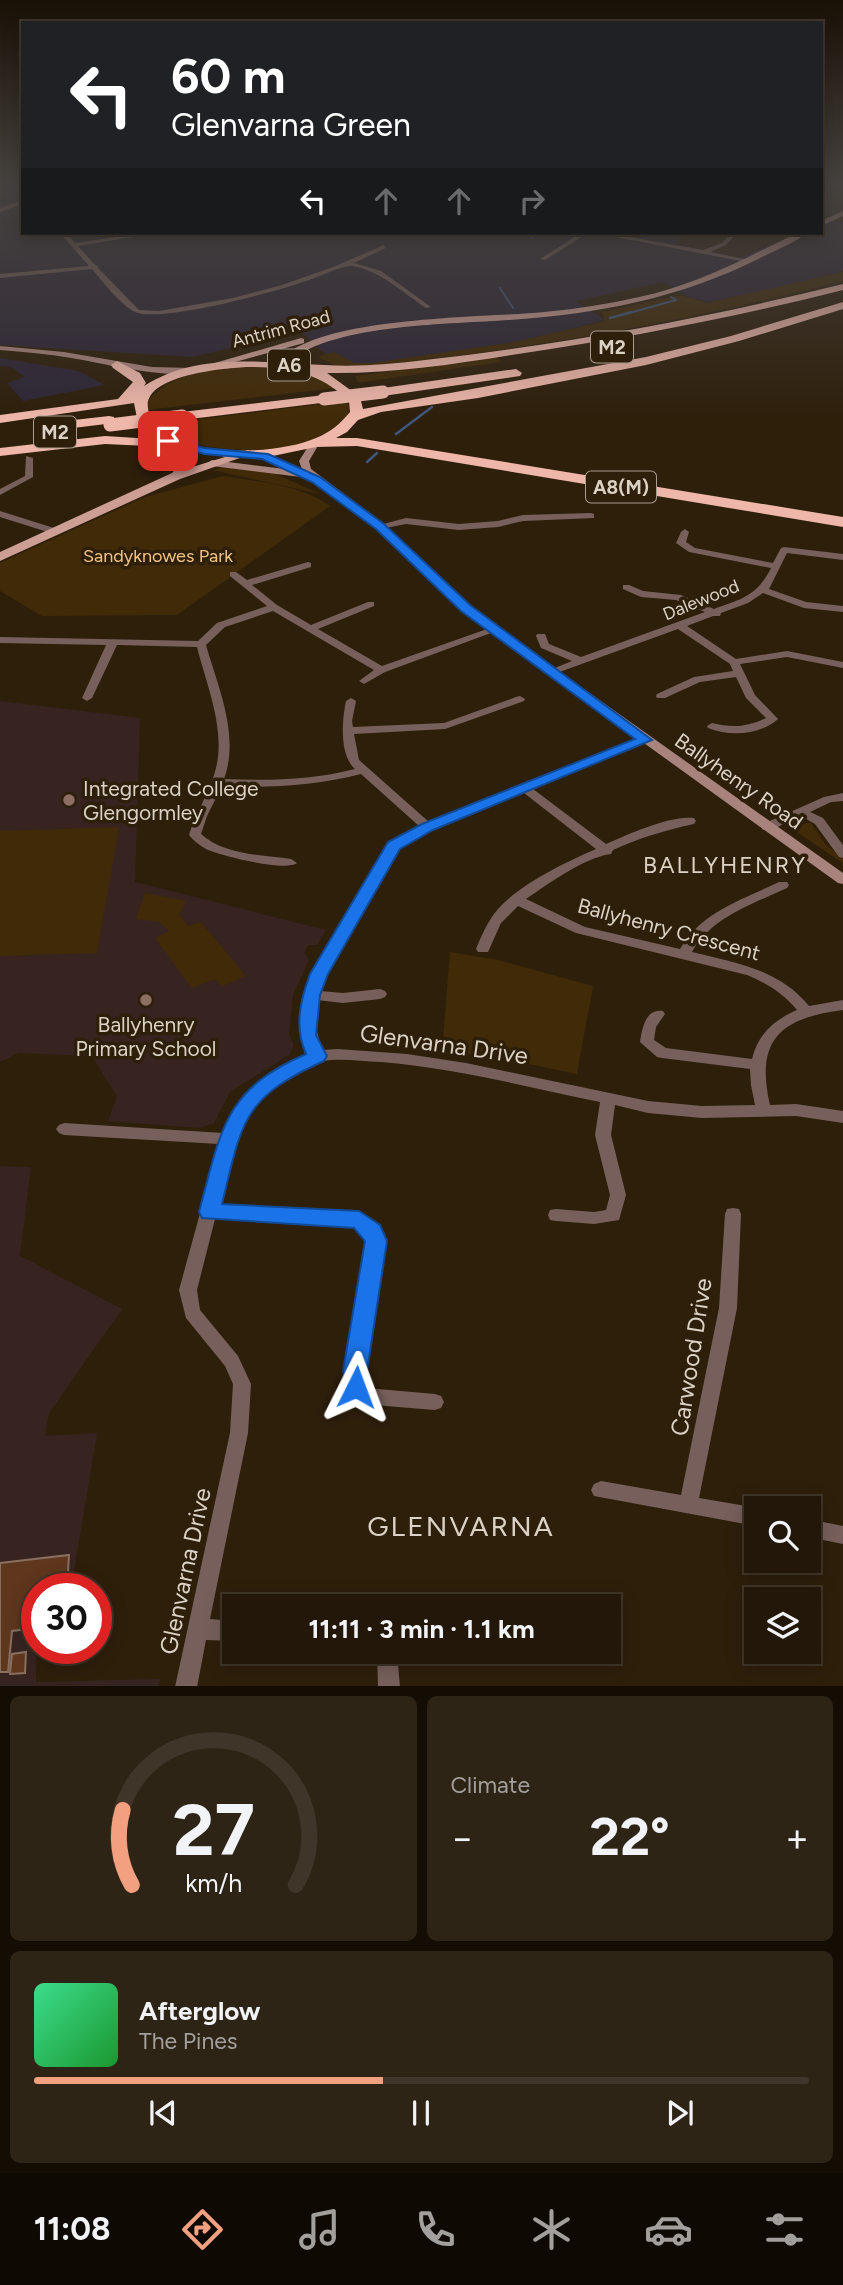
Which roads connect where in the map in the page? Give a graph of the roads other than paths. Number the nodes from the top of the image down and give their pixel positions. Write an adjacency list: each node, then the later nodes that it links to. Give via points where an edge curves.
1 (92, 263): 5 (street)
2 (739, 263): 12 (main road, Antrim Road / A6, via 624,298 362,327)
3 (740, 263): 13 (main road, Antrim Road / A6, via 691,286 625,303 393,327 341,337 286,357 286,363)
4 (350, 264): 5 (street, via 270,291 157,312 137,310); 9 (street, via 379,272)
5 (96, 267): 6 (street)
6 (0, 276)
7 (843, 289): 13 (highway, via 706,319 532,349 369,371); 15 (highway, M2, via 673,335)
8 (843, 303): 15 (highway, M2, via 643,350); 18 (highway, via 745,336 646,361 370,410)
9 (428, 307)
10 (0, 348): 11 (main road)
11 (122, 366): 14 (main road); 16 (main road, via 143,379); 17 (highway, M2, via 136,376 139,387 127,397)
12 (206, 367): 13 (highway, A6, via 248,363); 14 (highway, A6)
13 (296, 367): 18 (highway, A6, via 327,376 342,386 356,403)
14 (192, 370): 16 (highway, A6)
15 (380, 388): 20 (highway, M2, bridge)
16 (145, 393): 17 (highway, via 133,400); 24 (highway, via 139,409 149,427)
17 (102, 405): 19 (highway)
18 (355, 418): 23 (highway, via 340,432); 34 (highway, A8(M), via 371,433 417,446)
19 (0, 419)
20 (109, 422): 21 (highway, M2); 22 (highway, M2)
21 (0, 433)
22 (0, 439)
23 (315, 443): 26 (highway); 31 (main road, via 304,461); 36 (highway, A8(M), via 357,443)
24 (179, 445): 25 (highway, via 122,440); 26 (highway); 30 (main road, via 190,460)
25 (0, 452)
26 (250, 453): 28 (main road); 29 (main road, Ballyhenry Road)
27 (29, 458): 32 (street, via 29,477)
28 (212, 463): 29 (main road); 30 (main road)
29 (300, 474): 31 (main road, Ballyhenry Road)
30 (176, 476): 38 (main road)
31 (316, 480): 37 (main road, Ballyhenry Road)
32 (0, 492)
33 (0, 514): 38 (street)
34 (843, 514)
35 (591, 516): 37 (street, via 523,518 458,527 406,521)
36 (843, 522)
37 (380, 526): 54 (main road, Ballyhenry Road)
38 (54, 531): 40 (main road)
39 (685, 532): 43 (street, via 684,547)
40 (0, 556)
41 (843, 557): 43 (street, via 784,550)
42 (308, 565): 45 (street)
43 (776, 566): 47 (street, Dalewood)
44 (233, 575): 45 (street)
45 (245, 584): 49 (street)
46 (626, 587): 51 (street, via 641,594 678,597)
47 (763, 590): 50 (street, via 804,605); 51 (street, Dalewood)
48 (371, 604): 53 (street)
49 (274, 607): 53 (street); 58 (street, via 221,625)
50 (843, 609)
51 (717, 614): 52 (street, Dalewood)
52 (681, 626): 59 (street, Dalewood); 60 (street)
53 (309, 629): 62 (street)
54 (494, 630): 62 (street); 63 (main road, Ballyhenry Road)
55 (541, 636): 59 (street, via 545,646)
56 (0, 640): 57 (street)
57 (113, 642): 58 (street); 67 (street)
58 (201, 644): 74 (street, via 221,734 223,762)
59 (582, 661): 63 (street, Dalewood)
60 (734, 662): 61 (street, via 787,654); 64 (street)
61 (843, 665)
62 (381, 670): 65 (street)
63 (550, 672): 72 (main road, Ballyhenry Road)
64 (740, 673): 66 (street, via 698,679); 70 (street, via 750,696 773,719 737,730)
65 (364, 681)
66 (661, 696)
67 (88, 698)
68 (520, 699): 71 (street, via 445,726)
69 (351, 701): 71 (street)
70 (712, 726)
71 (348, 731): 73 (street, via 353,761)
72 (645, 740): 75 (street); 80 (main road, Ballyhenry Road)
73 (360, 771): 74 (street, via 293,785); 79 (street)
74 (217, 782): 83 (street, via 198,821 195,835 200,842)
75 (524, 787): 79 (street); 81 (street)
76 (843, 797): 77 (street)
77 (802, 812): 80 (street); 82 (street, via 819,821)
78 (690, 821): 81 (street, via 671,823)
79 (427, 827): 90 (street, via 393,845 329,953)
80 (767, 827): 84 (main road, Ballyhenry Road)
81 (607, 851): 86 (street, via 575,864)
82 (843, 853)
83 (291, 863)
84 (843, 880)
85 (783, 886): 88 (street, via 704,924)
86 (517, 900): 87 (street, via 494,923); 88 (street, Ballyhenry Crescent, via 581,930)
87 (482, 949)
88 (684, 954): 92 (street, Ballyhenry Crescent, via 774,981)
89 (380, 994): 90 (street, Glenvarna Drive)
90 (311, 995): 94 (street, via 307,1035)
91 (843, 1004): 92 (street)
92 (804, 1009): 95 (street, via 766,1036)
93 (658, 1014): 95 (street, via 649,1026 647,1042 653,1048)
94 (317, 1056): 96 (street, Glenvarna Drive, via 429,1062); 100 (street, Glenvarna Drive, via 283,1071 248,1099)
95 (757, 1065): 97 (street)
96 (608, 1100): 97 (street, Glenvarna Drive, via 702,1112); 103 (street, via 603,1135 618,1195 613,1215)
97 (763, 1109): 98 (street, Glenvarna Drive)
98 (843, 1117)
99 (64, 1129): 100 (street)
100 (228, 1139): 101 (street, Glenvarna Drive)
101 (210, 1212): 104 (street, via 359,1220 367,1225 376,1241 356,1387 361,1396); 110 (street, Glenvarna Drive, via 188,1290 192,1313 232,1362 242,1384 239,1433)
102 (733, 1214): 106 (street, Carwood Drive, via 728,1308)
103 (556, 1215)
104 (435, 1402)
105 (601, 1490): 106 (street)
106 (688, 1506): 107 (street)
107 (744, 1515)
108 (821, 1531): 109 (street)
109 (843, 1535)
110 (198, 1629): 111 (street); 113 (street, Glenvarna Drive)
111 (222, 1630)
112 (388, 1664): 114 (street)
113 (186, 1686)
114 (389, 1686)

